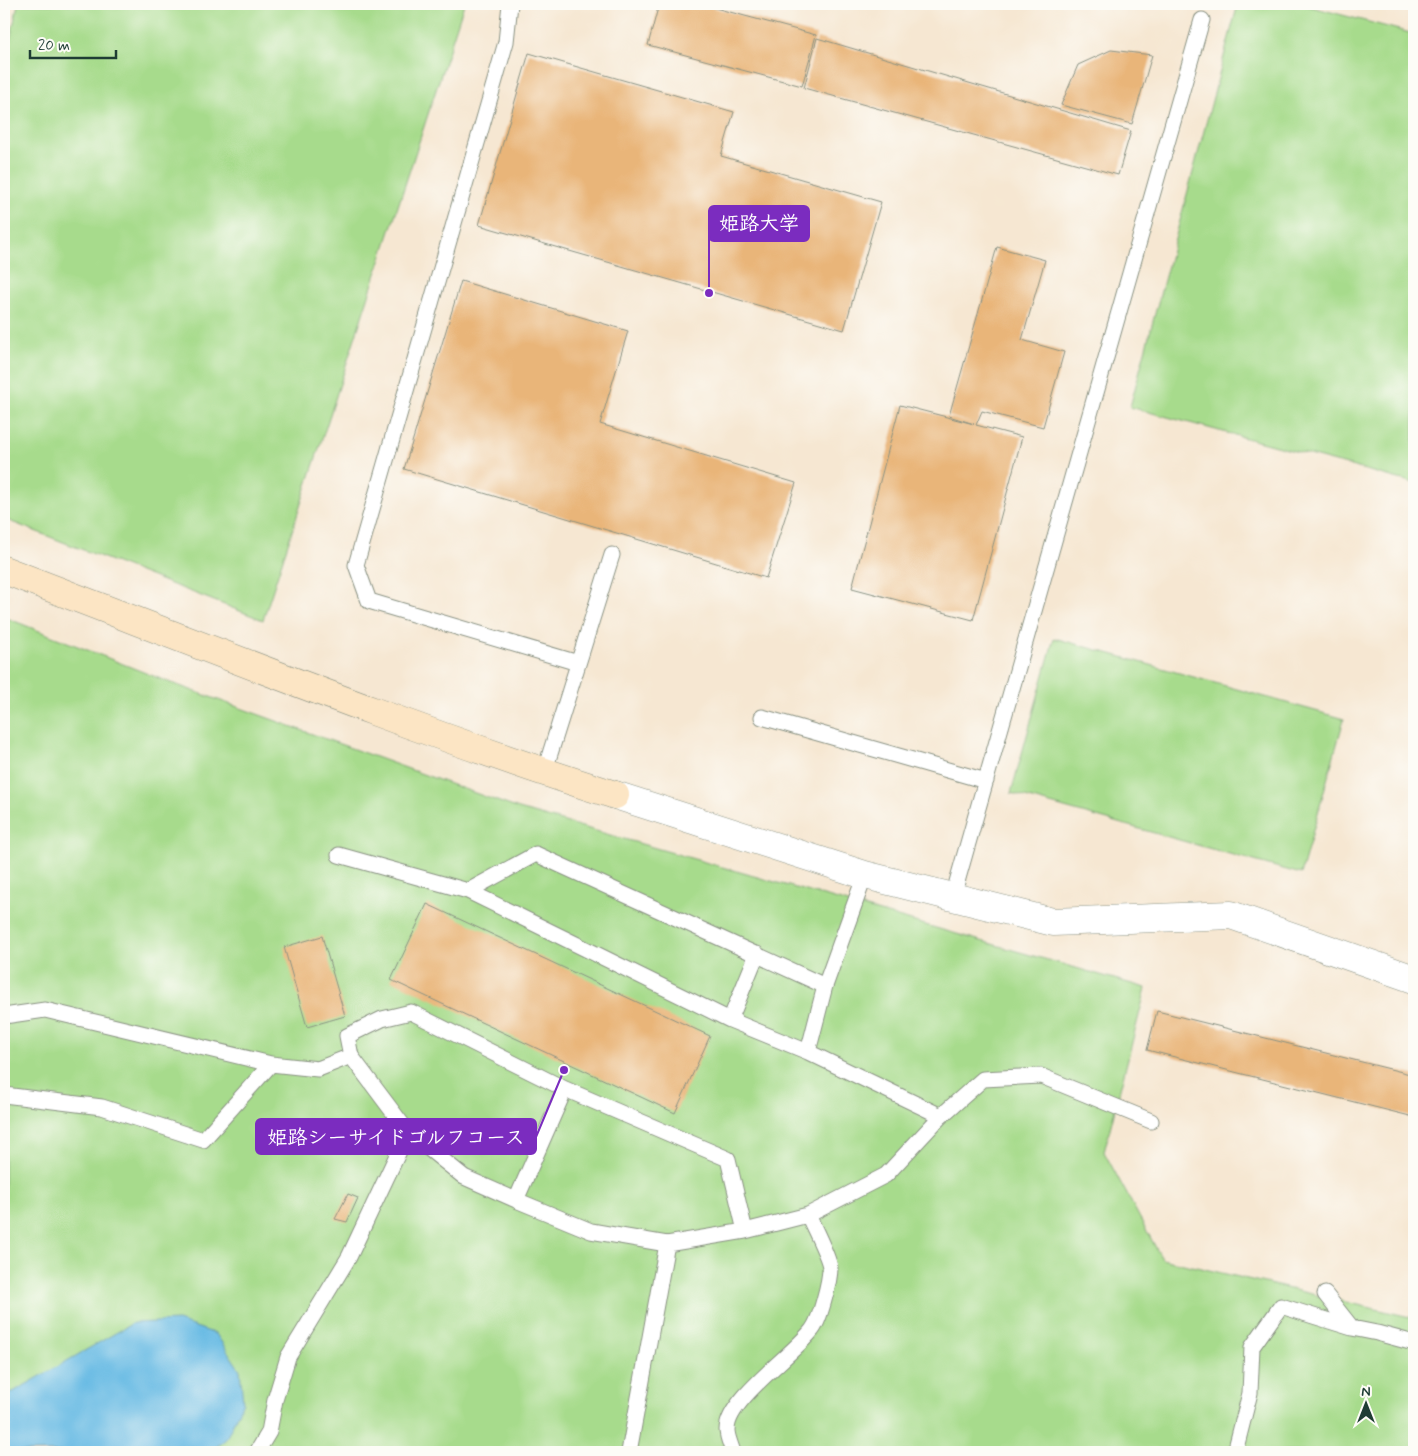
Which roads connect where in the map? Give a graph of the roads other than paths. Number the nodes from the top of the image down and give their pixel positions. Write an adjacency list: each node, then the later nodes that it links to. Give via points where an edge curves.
1 (510, 4): 5 (lane, via 506,42 356,566 369,601)
2 (1202, 20): 8 (lane)
3 (612, 555): 5 (lane)
4 (4, 570): 7 (street)
5 (578, 663): 7 (lane)
6 (762, 716): 8 (lane)
7 (544, 773): 10 (street)
8 (986, 781): 12 (lane)
9 (340, 855): 11 (lane)
10 (864, 875): 12 (street); 15 (lane)
11 (468, 891): 13 (lane, via 536,854); 17 (lane)
12 (953, 896): 14 (street, via 1053,922 1231,915)
13 (756, 954): 15 (lane); 17 (lane)
14 (1414, 979)
15 (824, 986): 18 (lane)
16 (4, 1016): 20 (lane, via 46,1010)
17 (730, 1020): 18 (lane)
18 (808, 1052): 23 (lane)
19 (350, 1056): 20 (lane, via 318,1069); 21 (lane, via 347,1036 382,1019 412,1012); 25 (lane)
20 (271, 1064): 22 (lane, via 203,1140 102,1107)
21 (565, 1089): 26 (lane); 28 (lane, via 728,1159)
22 (4, 1095)
23 (941, 1116): 24 (lane, via 983,1078 1041,1076); 27 (lane, via 886,1175)
24 (1151, 1121)
25 (408, 1132): 26 (lane, via 464,1177); 33 (lane, via 348,1257 288,1357 269,1432)
26 (516, 1200): 29 (lane, via 591,1230)
27 (808, 1215): 28 (lane); 35 (lane, via 830,1266 824,1301 814,1328 732,1411 727,1430)
28 (745, 1230): 29 (lane)
29 (667, 1244): 34 (lane)
30 (1325, 1294): 31 (lane)
31 (1352, 1328): 32 (lane); 36 (lane, via 1281,1306 1252,1347 1250,1393)
32 (1414, 1342)
33 (257, 1452)
34 (629, 1452)
35 (733, 1452)
36 (1235, 1452)

